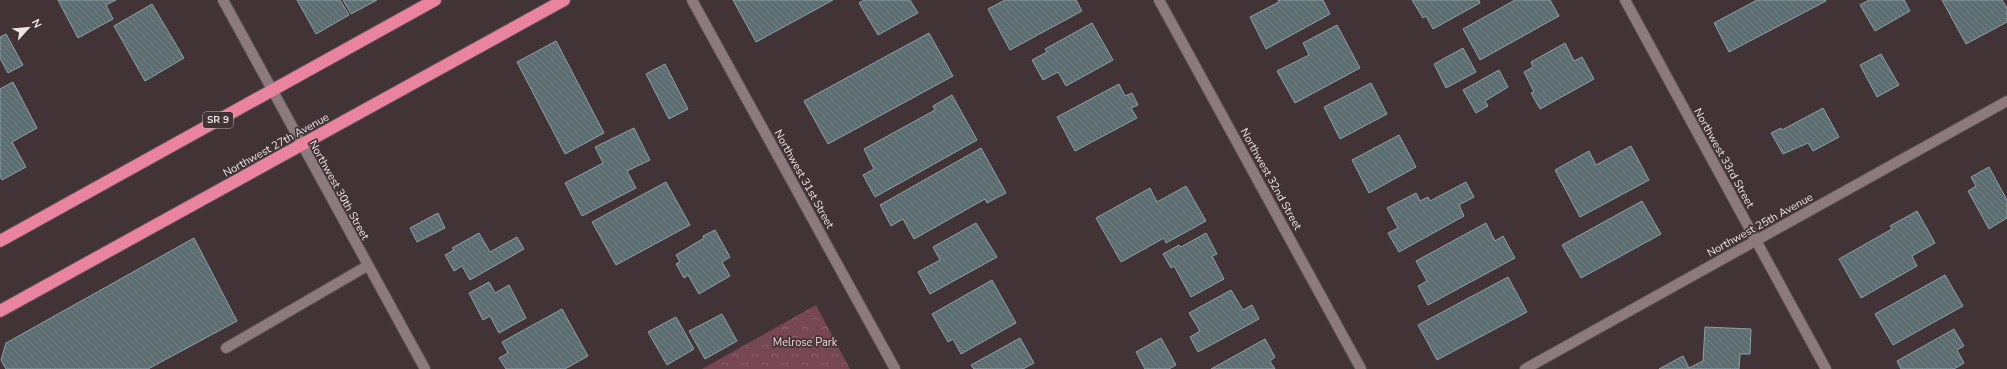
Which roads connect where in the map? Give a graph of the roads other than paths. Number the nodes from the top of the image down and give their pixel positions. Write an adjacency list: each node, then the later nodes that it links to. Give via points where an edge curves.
1 (222, 0): 7 (street, Northwest 30th Street)
2 (436, 0): 7 (highway, SR 9)
3 (564, 0): 9 (highway, Northwest 27th Avenue)
4 (692, 0): 16 (street, Northwest 31st Street)
5 (1159, 0): 17 (street, Northwest 32nd Street)
6 (1625, 0): 11 (street, Northwest 33rd Street)
7 (272, 90): 9 (street, Northwest 30th Street); 10 (highway, SR 9)
8 (2007, 101): 11 (street, Northwest 25th Avenue)
9 (302, 146): 12 (street, Northwest 30th Street); 13 (highway, Northwest 27th Avenue)
10 (0, 241)
11 (1756, 241): 18 (street, Northwest 25th Avenue); 19 (street, Northwest 33rd Street)
12 (368, 266): 14 (street); 15 (street, Northwest 30th Street)
13 (0, 311)
14 (226, 348)
15 (425, 369)
16 (894, 369)
17 (1361, 369)
18 (1525, 369)
19 (1826, 369)

